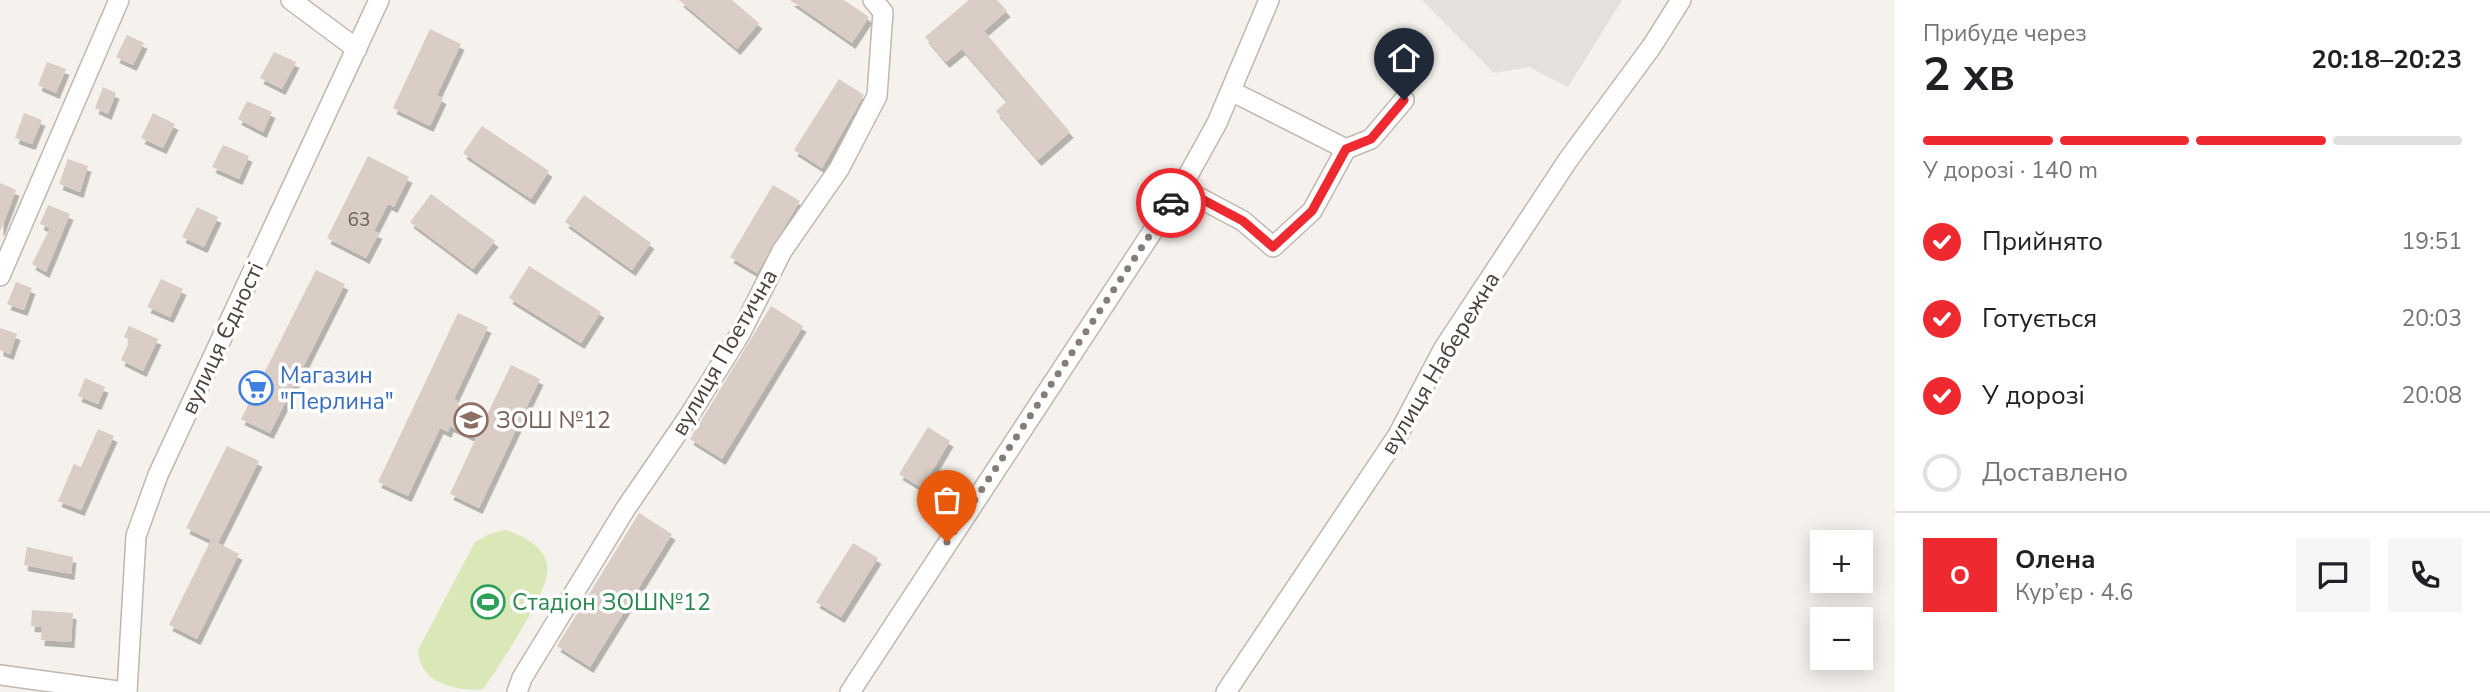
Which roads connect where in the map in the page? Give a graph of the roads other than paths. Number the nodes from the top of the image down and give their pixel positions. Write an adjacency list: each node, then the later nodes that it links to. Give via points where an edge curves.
1 (119, 0): 12 (street)
2 (291, 0): 7 (street)
3 (379, 0): 7 (street, вулиця Єдності)
4 (873, 0): 15 (street, вулиця Поетична, via 883,12 877,96 839,169 782,251 740,334 626,508)
5 (1269, 0): 8 (street)
6 (1681, 0): 17 (street, вулиця Набережна, via 1444,348 1398,435)
7 (357, 49): 14 (street, вулиця Єдності, via 153,487 136,536)
8 (1231, 91): 10 (street); 11 (street)
9 (1404, 100): 10 (street, via 1371,139)
10 (1346, 149): 11 (street, via 1312,211 1273,247 1243,221)
11 (1181, 188): 16 (street)
12 (0, 276)
13 (0, 675): 14 (street)
14 (126, 692)
15 (517, 692)
16 (850, 692)
17 (1226, 692)

